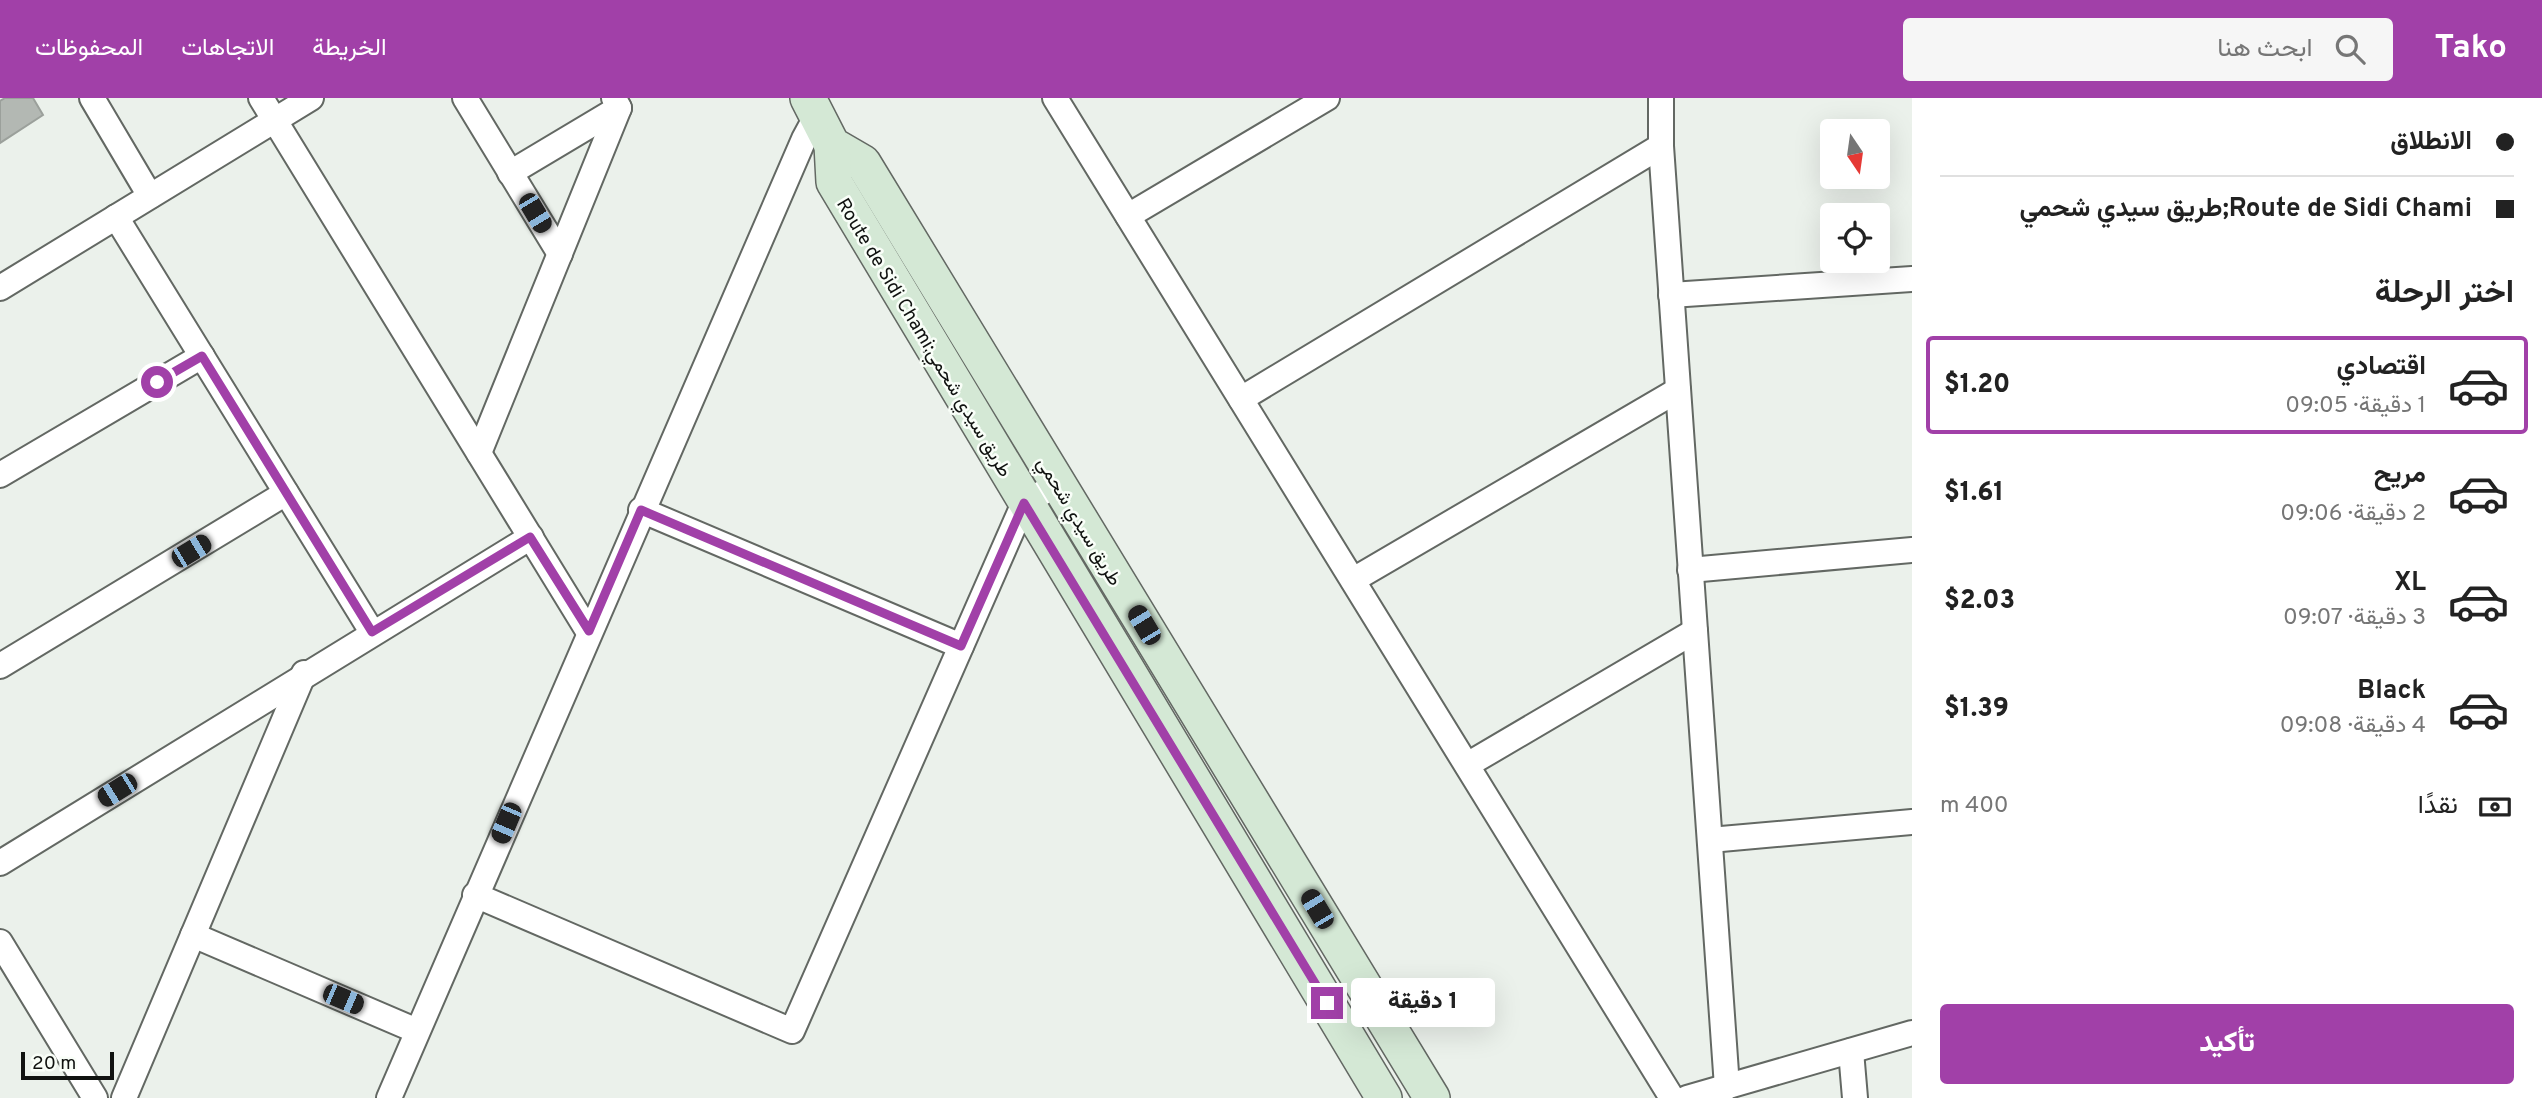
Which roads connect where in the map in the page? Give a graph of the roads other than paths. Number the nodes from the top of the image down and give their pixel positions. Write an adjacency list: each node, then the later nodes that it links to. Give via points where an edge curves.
1 (92, 98): 13 (street)
2 (261, 98): 10 (street)
3 (311, 98): 10 (street)
4 (465, 98): 12 (street)
5 (1055, 98): 14 (street)
6 (1327, 98): 14 (street)
7 (1661, 98): 11 (street)
8 (617, 103): 12 (street); 16 (street)
9 (819, 119): 25 (main road, طريق سيدي شحمي, via 863,163); 27 (main road, Route de Sidi Chami;طريق سيدي شحمي, via 834,182); 28 (street, via 804,139)
10 (275, 120): 13 (street); 23 (street)
11 (1661, 146): 19 (street); 22 (street)
12 (510, 173): 16 (street)
13 (150, 196): 15 (street)
14 (1128, 216): 22 (street)
15 (116, 217): 18 (street); 20 (street)
16 (560, 254): 23 (street)
17 (1912, 279): 19 (street)
18 (0, 288)
19 (1671, 295): 21 (street)
20 (202, 356): 24 (street); 26 (street)
21 (1678, 390): 31 (street); 32 (street)
22 (1241, 399): 32 (street)
23 (479, 453): 29 (street)
24 (0, 475)
25 (1058, 484): 27 (street); 54 (main road, طريق سيدي شحمي)
26 (286, 493): 35 (street); 37 (street)
27 (1024, 503): 36 (street); 53 (main road, Route de Sidi Chami;طريق سيدي شحمي)
28 (641, 510): 33 (street); 36 (street)
29 (530, 537): 33 (street); 35 (street)
30 (1912, 550): 31 (street)
31 (1690, 570): 34 (street)
32 (1353, 580): 39 (street)
33 (589, 631): 43 (street)
34 (1695, 631): 39 (street); 41 (street)
35 (372, 632): 38 (street)
36 (961, 646): 43 (street, via 792,1031)
37 (0, 666)
38 (304, 673): 42 (street); 44 (street)
39 (1467, 765): 55 (street)
40 (1912, 822): 41 (street)
41 (1710, 840): 49 (street)
42 (0, 863)
43 (475, 895): 46 (street)
44 (193, 935): 46 (street); 51 (street)
45 (0, 942): 50 (street)
46 (417, 1031): 52 (street)
47 (1912, 1033): 48 (street)
48 (1851, 1051): 49 (street); 57 (street)
49 (1727, 1087): 56 (street)
50 (95, 1098)
51 (124, 1098)
52 (388, 1098)
53 (1384, 1098)
54 (1432, 1098)
55 (1672, 1098)
56 (1687, 1098)
57 (1855, 1098)

